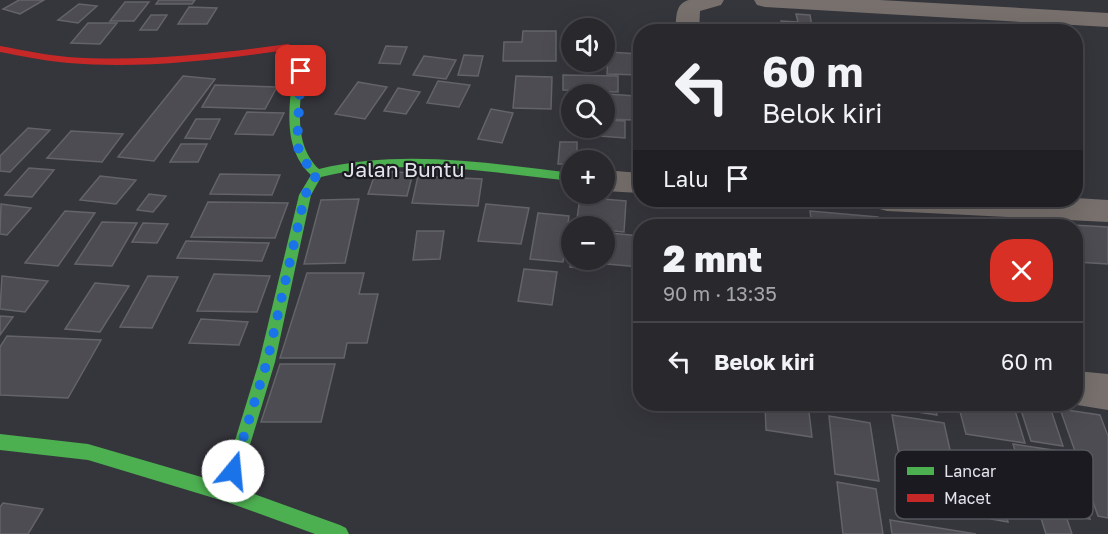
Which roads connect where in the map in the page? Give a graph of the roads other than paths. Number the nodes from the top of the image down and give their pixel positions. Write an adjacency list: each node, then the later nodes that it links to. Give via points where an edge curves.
1 (713, 0): 3 (street)
2 (765, 0): 4 (street)
3 (688, 3): 6 (street)
4 (896, 7): 5 (street); 7 (street)
5 (1108, 20)
6 (687, 24)
7 (903, 24)
8 (0, 49): 9 (street, via 67,60 143,61 205,59 288,47 298,51 301,71 297,144 302,159)
9 (317, 174): 10 (street, Jalan Buntu, via 345,165 413,164); 18 (street, Jalan Buntu, via 305,195 267,362)
10 (561, 176)
11 (615, 181): 12 (street)
12 (633, 182)
13 (907, 209): 14 (street)
14 (1108, 211)
15 (1083, 389): 16 (street)
16 (1108, 392)
17 (0, 442): 18 (street, via 88,452)
18 (227, 493): 19 (street)
19 (340, 534)

